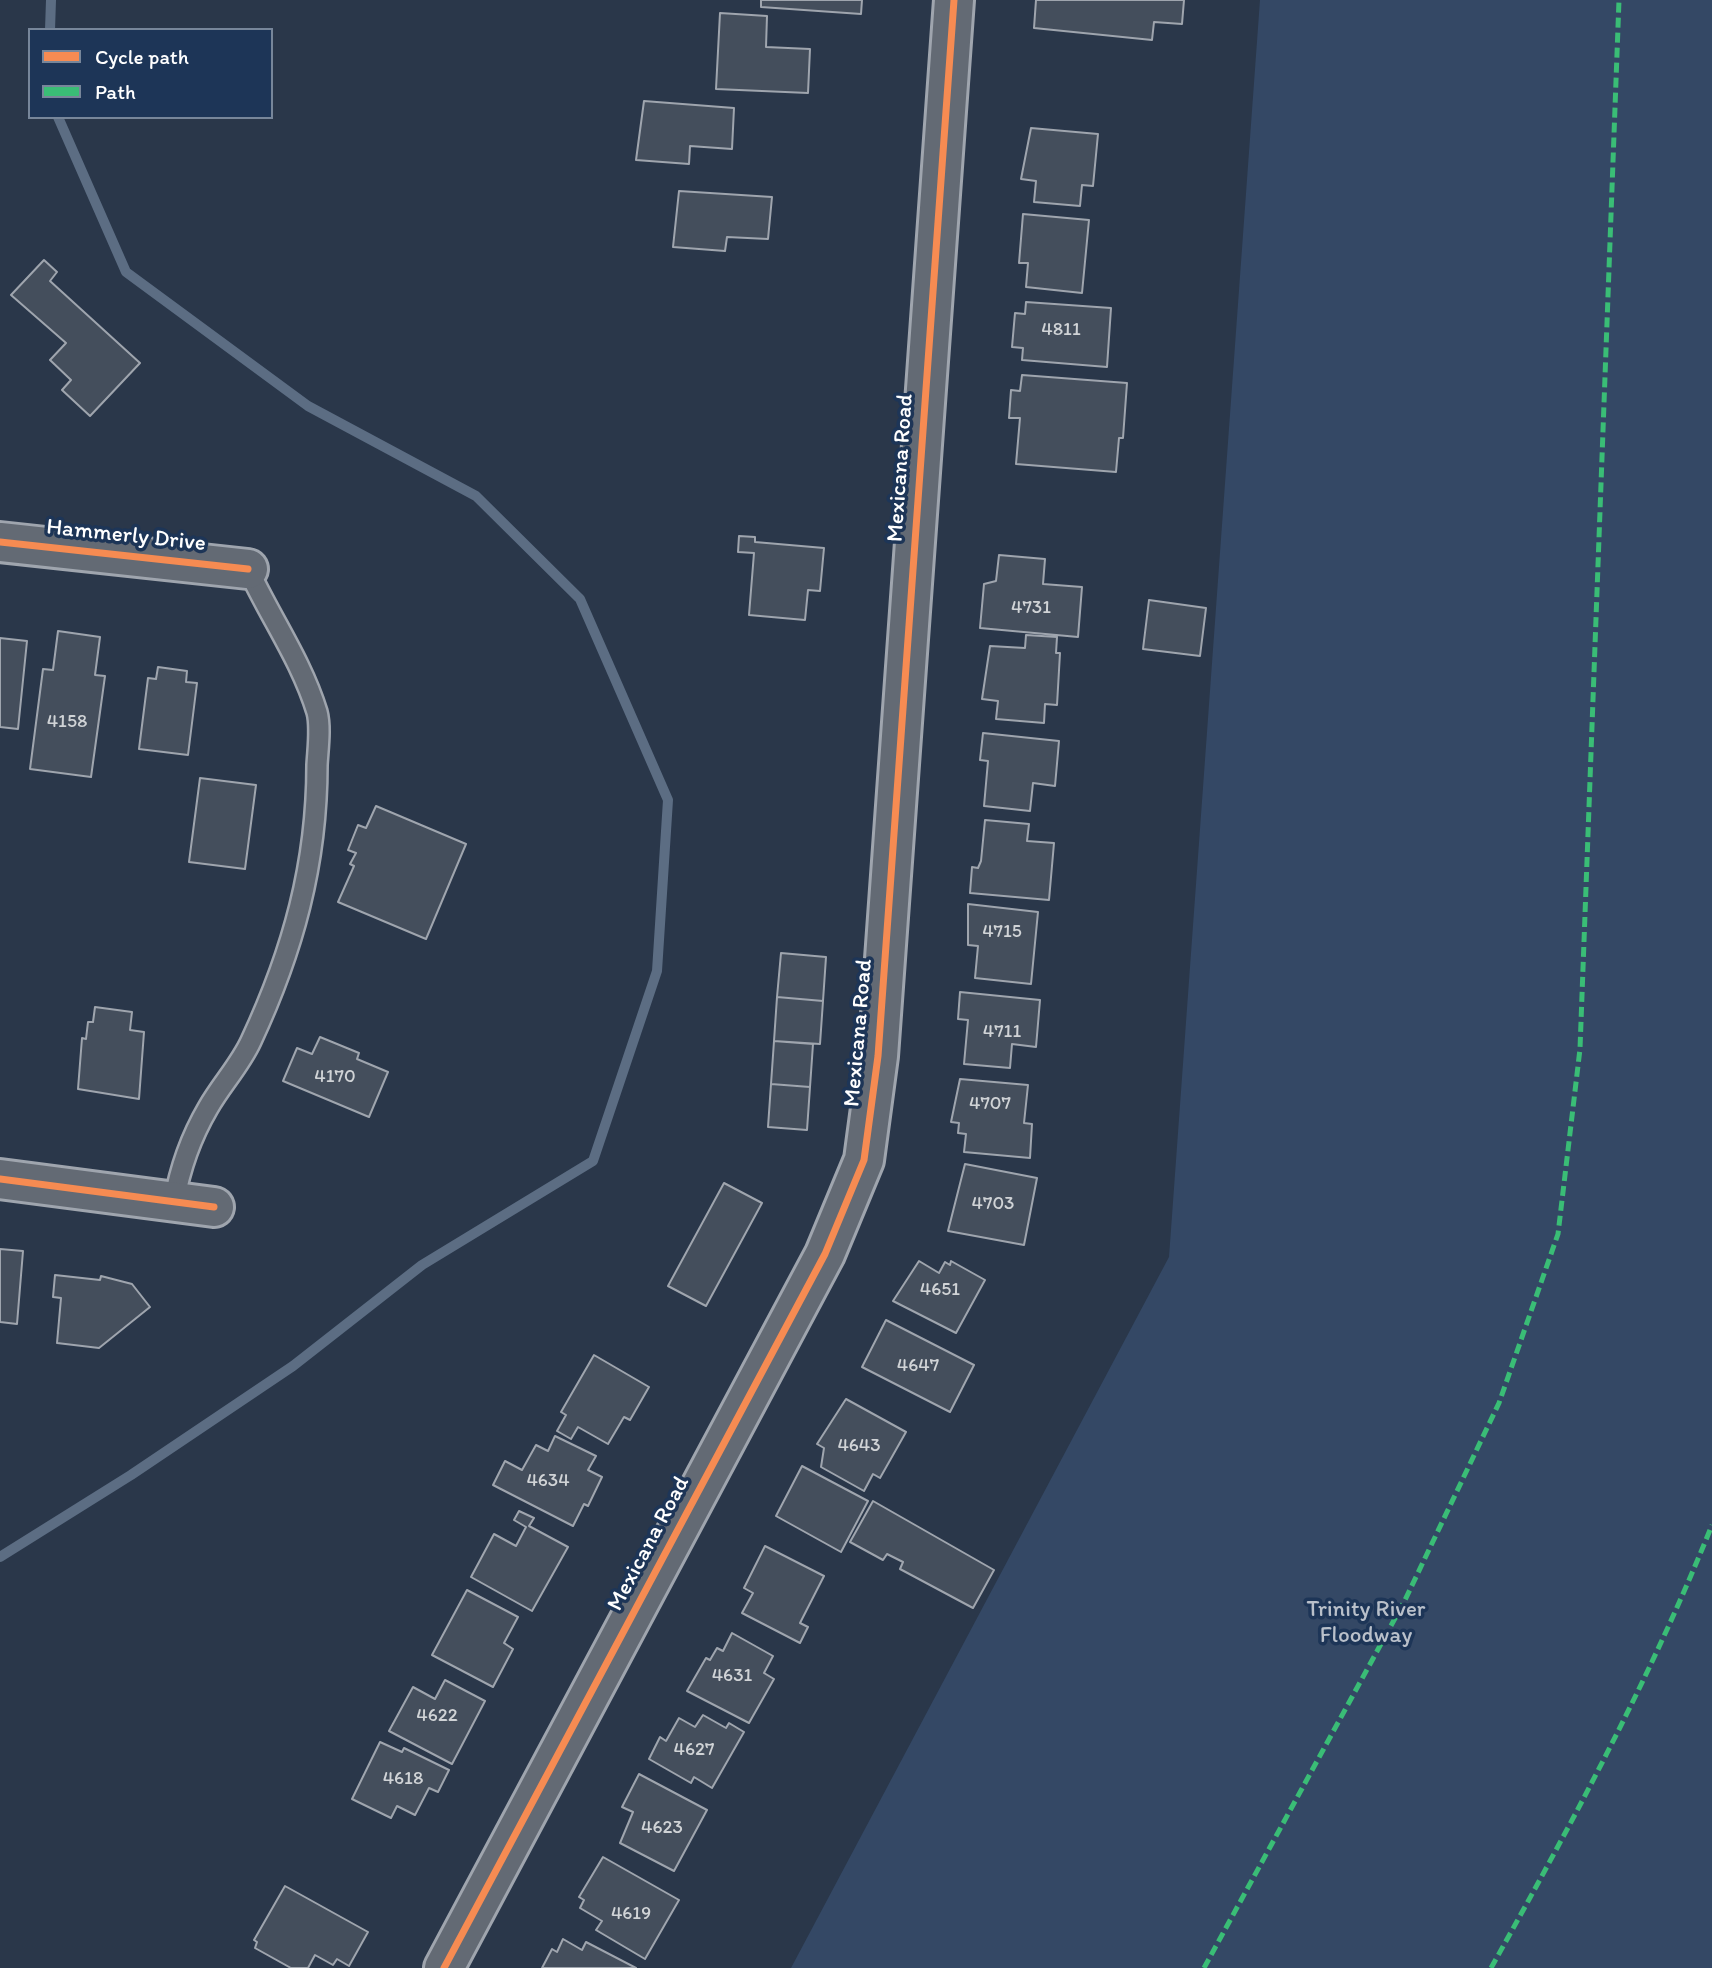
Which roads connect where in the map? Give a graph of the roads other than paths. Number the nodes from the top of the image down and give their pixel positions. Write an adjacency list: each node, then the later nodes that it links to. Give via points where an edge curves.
1 (954, 0): 7 (street, Mexicana Road, via 878,1056 864,1160 825,1254)
2 (0, 542): 3 (street, Hammerly Drive)
3 (248, 569): 5 (lane, via 297,658 318,715 317,787 307,879 282,967 250,1044 208,1108 180,1169)
4 (0, 1179): 5 (street)
5 (174, 1202): 6 (street)
6 (214, 1207)
7 (444, 1968)

